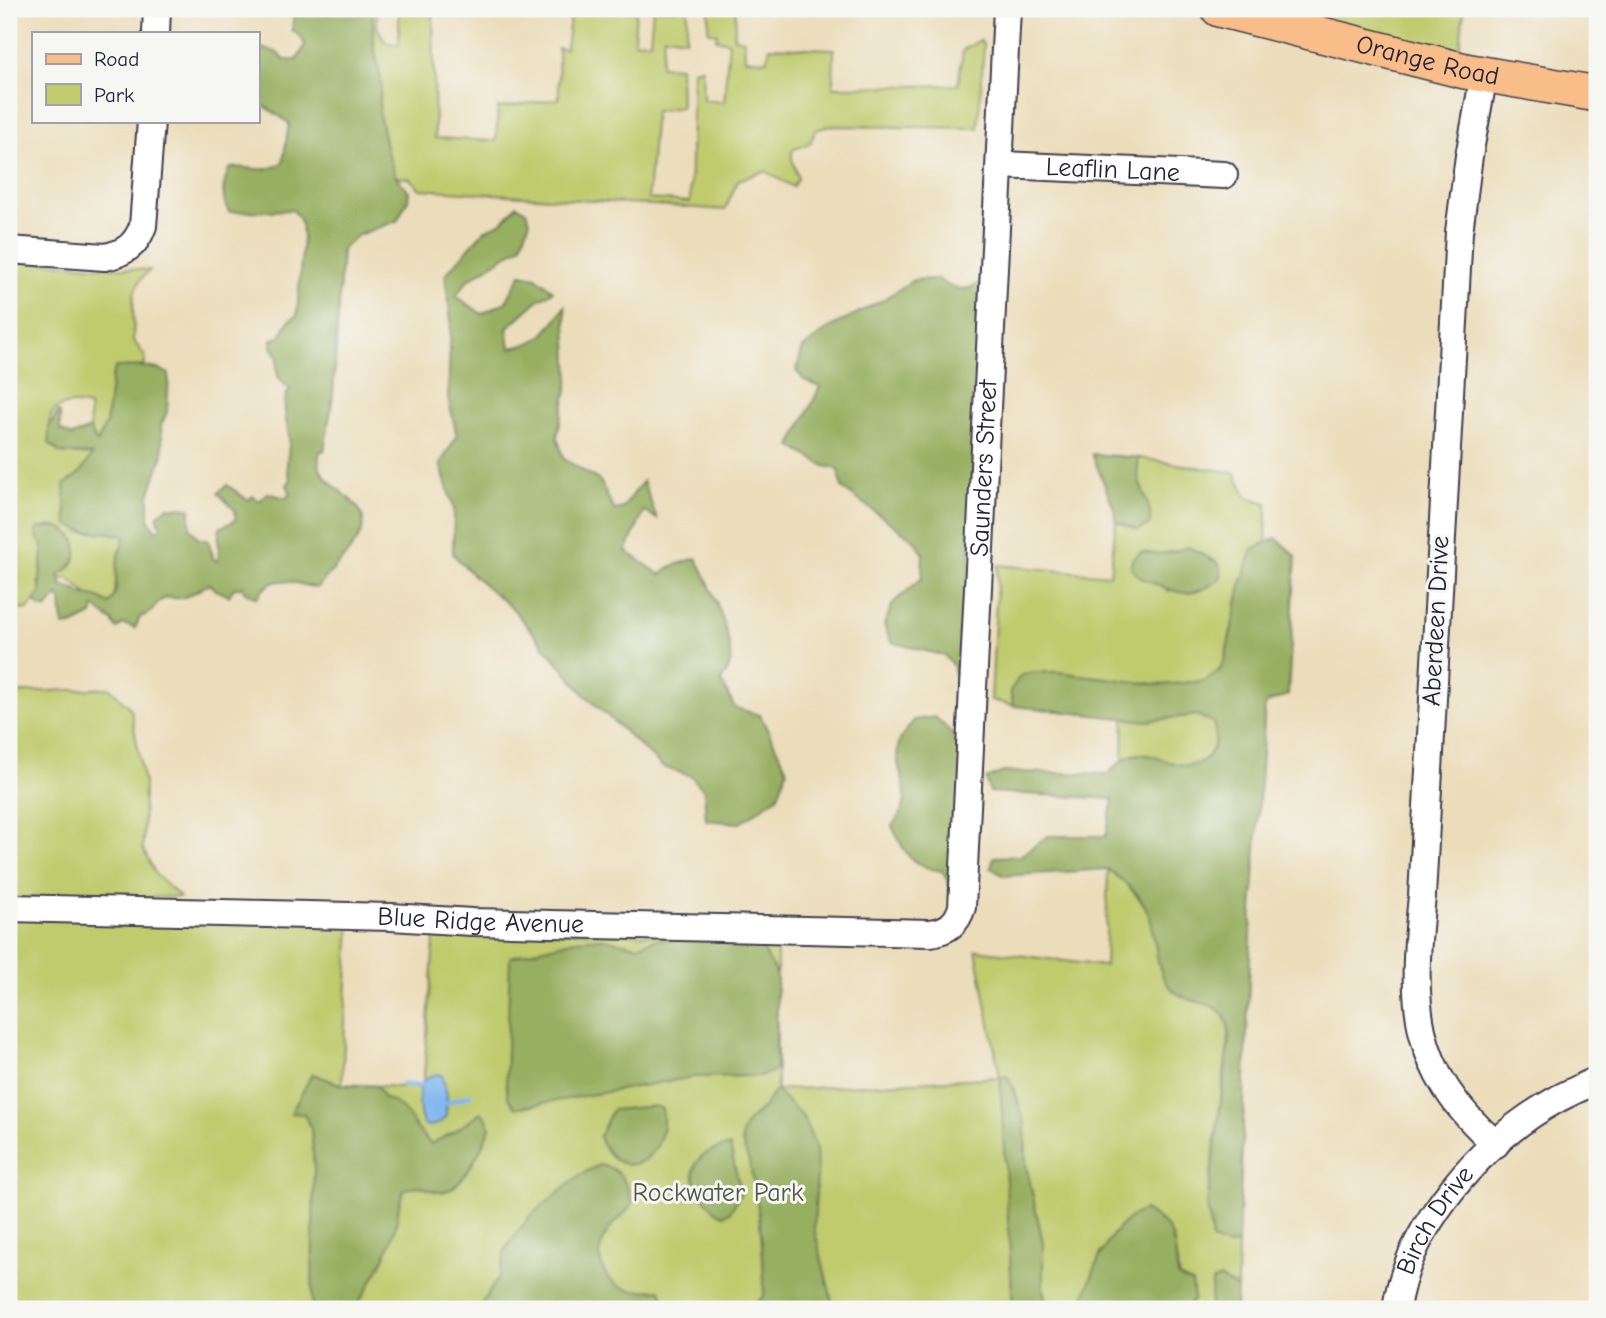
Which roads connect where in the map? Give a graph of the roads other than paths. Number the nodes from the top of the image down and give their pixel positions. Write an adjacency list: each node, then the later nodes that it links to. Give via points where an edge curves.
1 (157, 9): 4 (street)
2 (1007, 9): 8 (street, Saunders Street)
3 (1219, 9): 5 (main road, Orange Road)
4 (156, 32)
5 (1485, 75): 6 (main road, Orange Road); 14 (street, Aberdeen Drive, via 1459,232 1416,985 1420,1029 1436,1073 1458,1107)
6 (1597, 94)
7 (151, 122): 10 (street, via 143,226 130,248 105,257)
8 (1000, 165): 9 (street, Leaflin Lane); 12 (street, Saunders Street, via 962,907)
9 (1224, 175)
10 (9, 250)
11 (9, 908): 12 (street, Blue Ridge Avenue, via 930,933)
12 (953, 925)
13 (1597, 1080): 14 (street, Birch Drive, via 1541,1109)
14 (1496, 1144): 15 (street, Birch Drive, via 1449,1193 1421,1236 1402,1276)
15 (1396, 1309)

